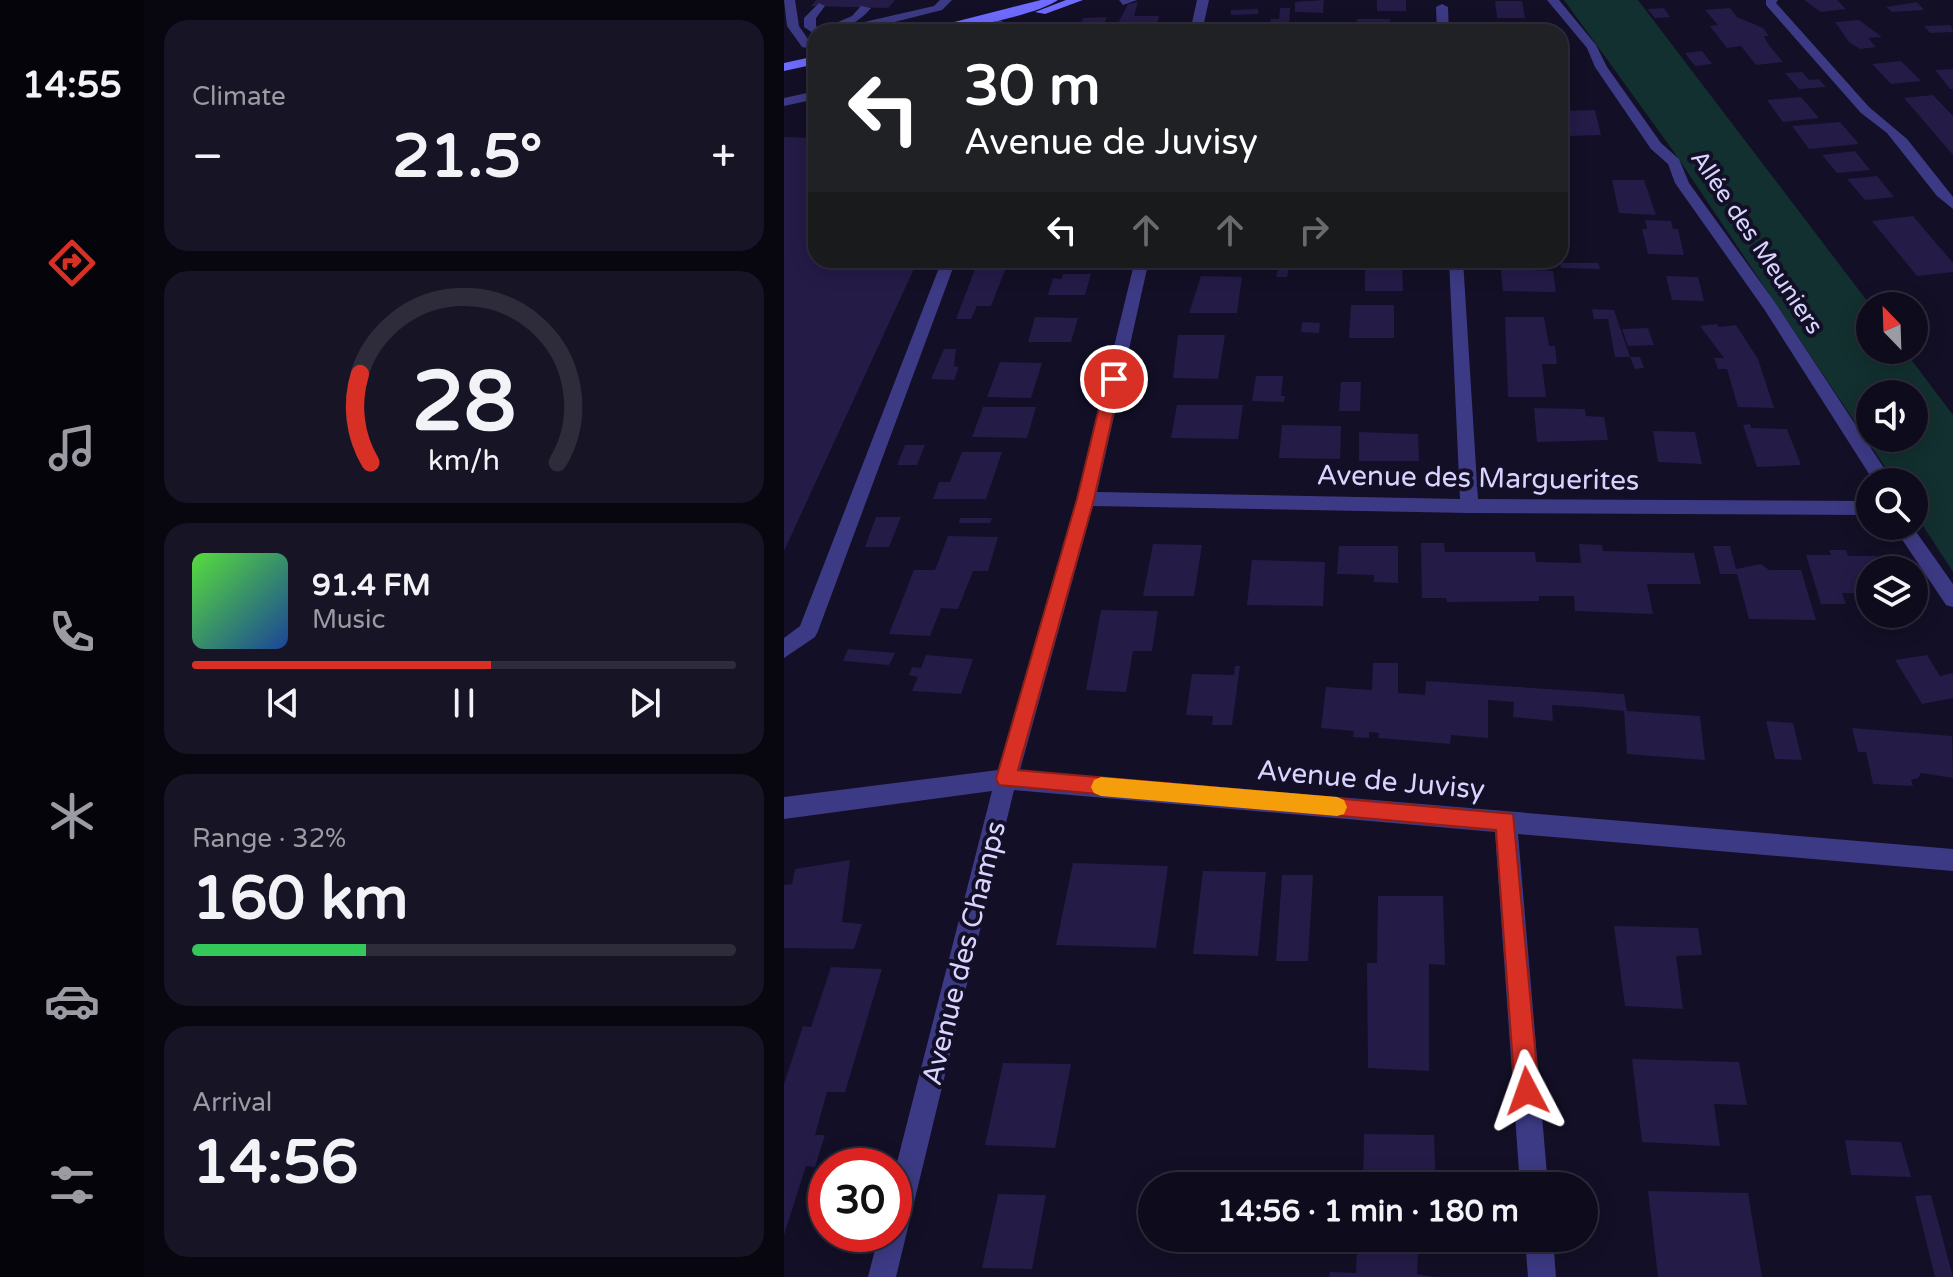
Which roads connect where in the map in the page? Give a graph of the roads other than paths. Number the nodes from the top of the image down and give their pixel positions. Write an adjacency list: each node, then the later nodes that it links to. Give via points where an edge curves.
1 (789, 0): 20 (street, via 799,37)
2 (946, 0): 15 (street, via 938,8)
3 (1052, 0): 16 (main road)
4 (1077, 0): 17 (main road)
5 (1203, 0): 18 (street)
6 (1553, 0): 31 (street, Allée des Meuniers, via 1592,47 1656,146 1674,162 1682,183)
7 (1772, 0): 27 (street, via 1865,110 1913,152 1923,172)
8 (1442, 7): 19 (street)
9 (865, 8): 12 (street)
10 (883, 8): 12 (street, via 874,15)
11 (825, 9): 13 (street, via 810,18)
12 (853, 13): 14 (street)
13 (810, 24)
14 (835, 24)
15 (868, 24)
16 (960, 24)
17 (1011, 24)
18 (1198, 24)
19 (1443, 24)
20 (808, 45)
21 (808, 54): 22 (main road)
22 (784, 59)
23 (808, 62): 24 (main road)
24 (784, 67)
25 (808, 97): 26 (street)
26 (784, 102)
27 (1953, 205)
28 (946, 268): 37 (street, via 808,631)
29 (1140, 268): 32 (street, Avenue des Champs)
30 (1456, 268): 33 (street)
31 (1875, 468)
32 (1086, 499): 33 (street, Avenue des Marguerites); 38 (street, Avenue des Champs)
33 (1469, 506): 34 (street, Avenue des Marguerites)
34 (1856, 508)
35 (1912, 540): 36 (street)
36 (1953, 599)
37 (784, 649)
38 (1006, 779): 39 (street, Avenue de Juvisy); 40 (street, Avenue de Juvisy); 42 (street, Avenue des Champs)
39 (784, 808)
40 (1506, 821): 41 (street, Avenue de Juvisy); 43 (street)
41 (1953, 860)
42 (912, 1156)
43 (1533, 1172)
44 (888, 1252): 46 (street, Avenue des Champs)
45 (1540, 1252): 47 (street)
46 (882, 1277)
47 (1542, 1277)

